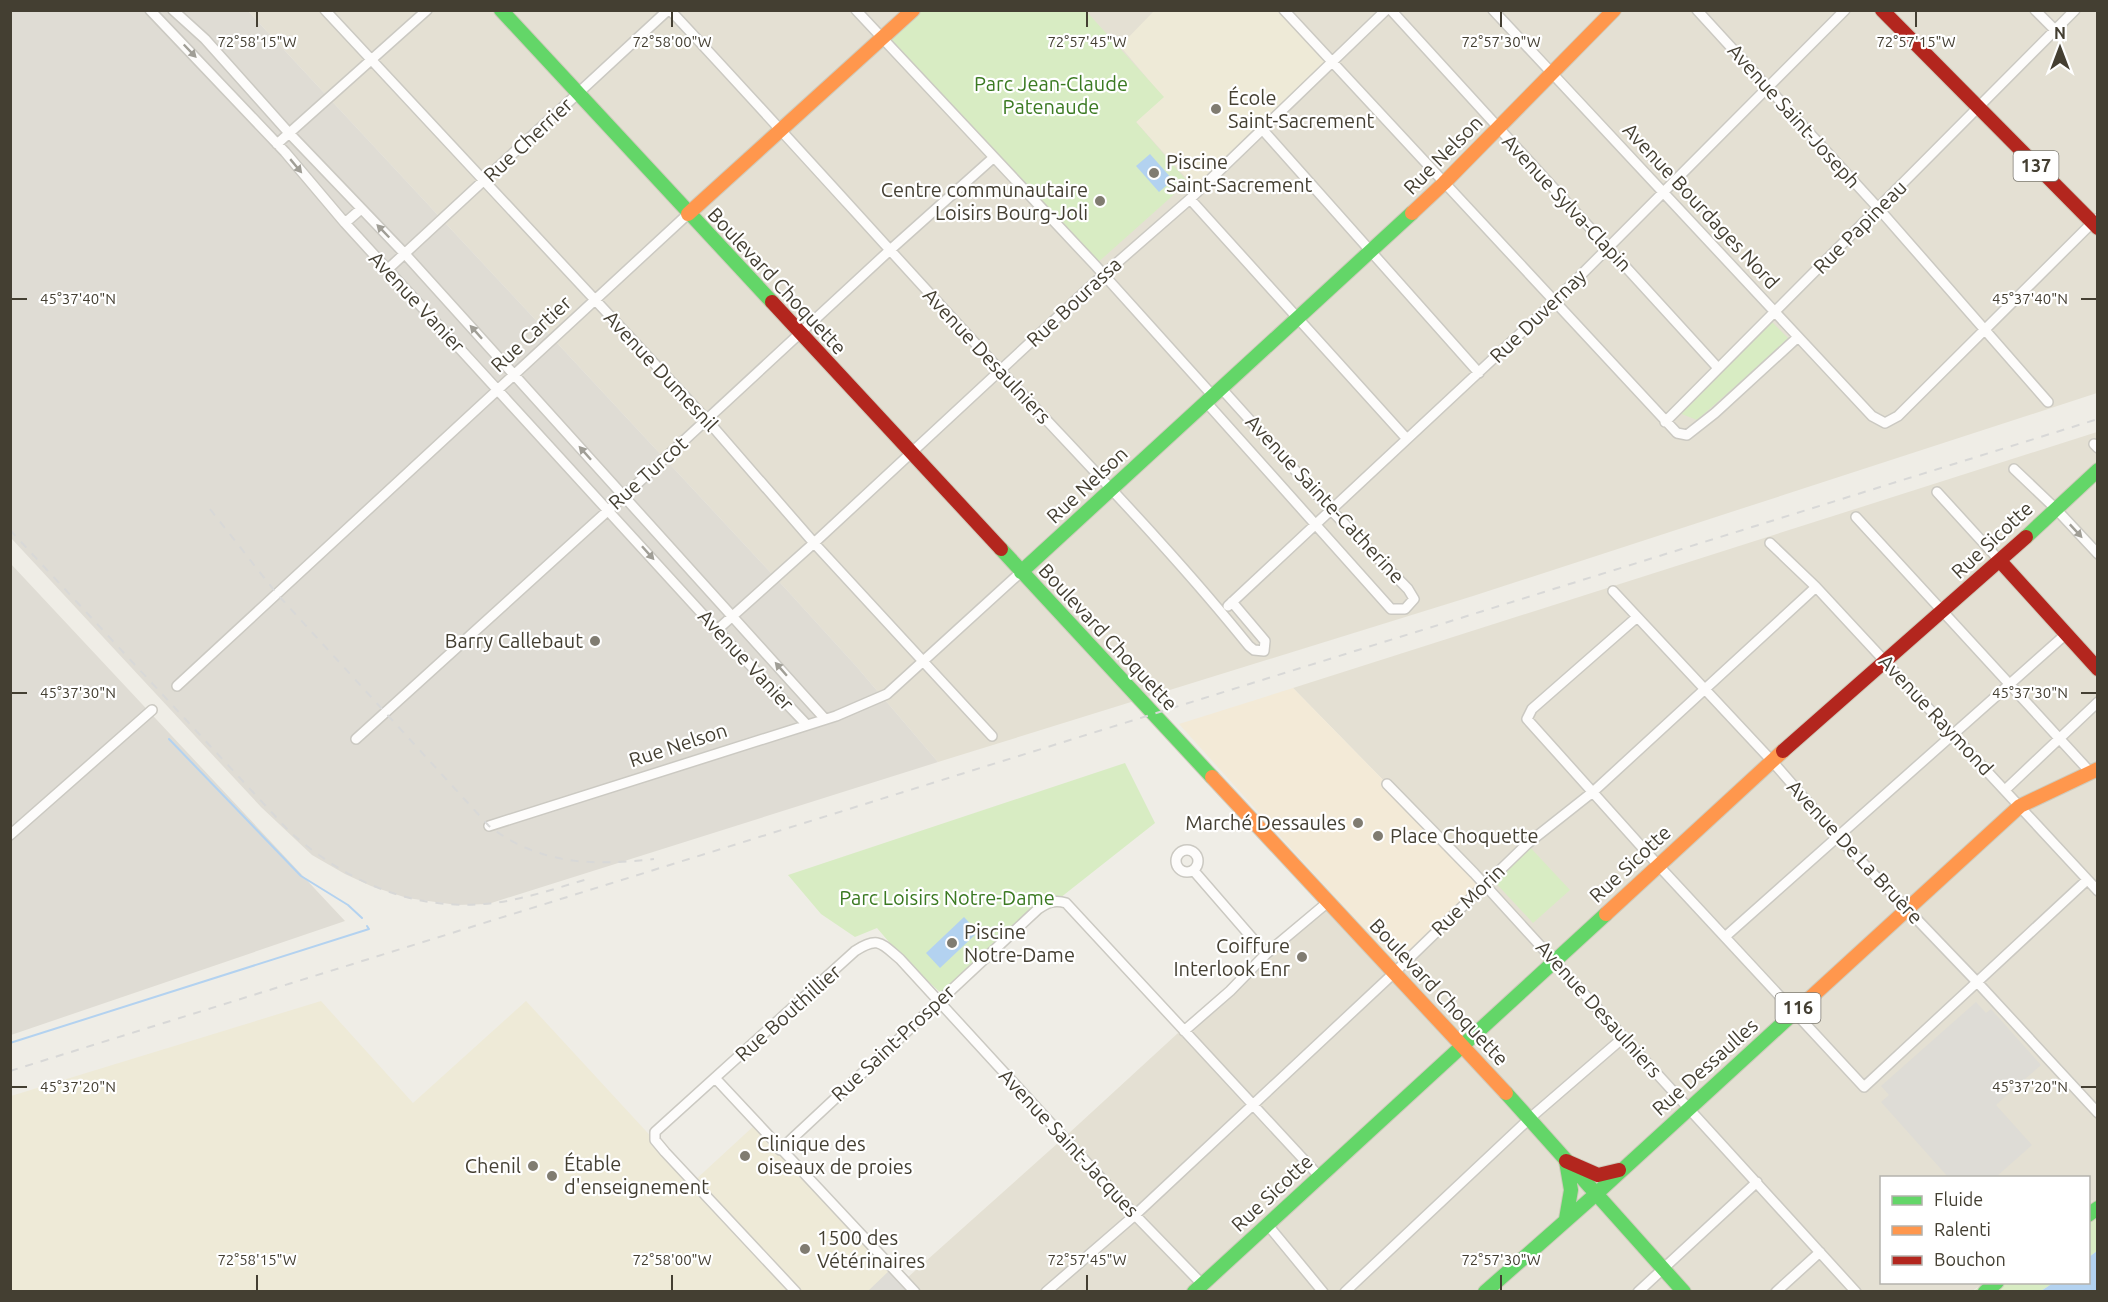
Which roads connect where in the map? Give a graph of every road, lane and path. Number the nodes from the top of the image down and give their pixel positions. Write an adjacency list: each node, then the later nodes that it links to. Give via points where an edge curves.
1 (150, 10): 26 (street, Avenue Vanier, one-way to 26)
2 (173, 10): 24 (street, Avenue Vanier)
3 (325, 10): 21 (street, Avenue Dumesnil)
4 (427, 10): 21 (street)
5 (501, 10): 27 (main road, Boulevard Choquette)
6 (669, 10): 27 (street, Rue Cherrier); 31 (street, Avenue Desaulniers)
7 (856, 10): 20 (street, Avenue Sainte-Catherine)
8 (913, 10): 20 (main road, Rue Cartier)
9 (1284, 10): 22 (street)
10 (1386, 10): 22 (street, Rue Bourassa)
11 (1392, 10): 29 (street, Avenue Sylva-Clapin)
12 (1493, 10): 23 (street, Avenue Bourdages Nord)
13 (1614, 10): 23 (main road, Rue Nelson)
14 (1697, 10): 25 (street, Avenue Saint-Joseph)
15 (1845, 10): 25 (street, Rue Duvernay)
16 (1882, 10): 28 (main road, 137)
17 (2035, 10): 19 (street)
18 (2075, 10): 19 (street, Rue Papineau)
19 (2056, 31): 28 (street, Rue Papineau)
20 (882, 39): 31 (main road, Rue Cartier); 34 (street, Avenue Sainte-Catherine)
21 (370, 59): 32 (street); 35 (street, Avenue Dumesnil)
22 (1332, 62): 30 (street, Rue Bourassa); 36 (street)
23 (1551, 74): 29 (main road, Rue Nelson); 37 (street, Avenue Bourdages Nord)
24 (243, 82): 26 (street); 32 (street, Avenue Vanier)
25 (1768, 88): 37 (street, Rue Duvernay); 40 (street, Avenue Saint-Joseph)
26 (229, 92): 33 (street, Avenue Vanier)
27 (578, 94): 35 (street, Rue Cherrier); 41 (main road, Boulevard Choquette)
28 (1979, 109): 40 (street, Rue Papineau); 42 (main road, 137)
29 (1498, 128): 36 (main road, Rue Nelson); 44 (street, Avenue Sylva-Clapin)
30 (1262, 129): 38 (street, Rue Bourassa); 46 (street)
31 (782, 130): 41 (main road, Rue Cartier); 45 (street, Avenue Desaulniers)
32 (289, 133): 33 (street); 39 (street, Avenue Vanier)
33 (277, 144): 43 (street, Avenue Vanier, one-way to 43)
34 (993, 158): 45 (street, Rue Turcot); 49 (street, Avenue Sainte-Catherine)
35 (483, 181): 47 (street, Rue Cherrier); 50 (street, Avenue Dumesnil)
36 (1444, 183): 46 (main road, Rue Nelson); 51 (street)
37 (1663, 194): 44 (street, Rue Duvernay); 52 (street, Avenue Bourdages Nord)
38 (1190, 199): 49 (street, Rue Bourassa); 53 (street)
39 (361, 208): 43 (street); 47 (street, Avenue Vanier, one-way to 39)
40 (1879, 209): 52 (street, Rue Papineau); 54 (street, Avenue Saint-Joseph)
41 (688, 213): 50 (street, Rue Cartier); 55 (main road, Boulevard Choquette)
42 (2096, 223): 54 (street)
43 (345, 224): 48 (street, Avenue Vanier)
44 (1609, 248): 51 (street, Rue Duvernay); 57 (street, Avenue Sylva-Clapin)
45 (890, 250): 55 (street, Rue Turcot); 58 (street, Avenue Desaulniers)
46 (1371, 251): 53 (main road, Rue Nelson); 59 (street)
47 (405, 254): 48 (street, Rue Cherrier); 60 (street, Avenue Vanier, one-way to 47)
48 (388, 269): 61 (street, Avenue Vanier)
49 (1103, 275): 58 (street, Rue Bourassa); 62 (street, Avenue Sainte-Catherine)
50 (595, 301): 60 (street, Rue Cartier); 64 (street, Avenue Dumesnil)
51 (1554, 302): 59 (street, Rue Duvernay); 65 (street)
52 (1774, 312): 56 (street, Avenue Bourdages Nord); 57 (street, Rue Papineau)
53 (1297, 318): 62 (main road, Rue Nelson); 66 (street)
54 (1984, 332): 56 (street, Avenue Bourdages Nord, via 1898,416 1885,423 1872,416); 63 (street, Avenue Saint-Joseph)
55 (799, 333): 64 (street, Rue Turcot); 67 (main road, Boulevard Choquette)
56 (1798, 337): 65 (street, via 1687,435 1677,434)
57 (1718, 368): 65 (street, Rue Papineau)
58 (1000, 370): 67 (street, Rue Bourassa); 70 (street, Avenue Desaulniers)
59 (1479, 374): 66 (street, Rue Duvernay)
60 (515, 375): 61 (street, Rue Cartier); 72 (street, Avenue Vanier, one-way to 60)
61 (499, 390): 75 (street, Avenue Vanier); 98 (street, Rue Cartier)
62 (1213, 395): 70 (main road, Rue Nelson); 74 (street, Avenue Sainte-Catherine); 77 (street, Avenue Sainte-Catherine)
63 (2048, 402)
64 (707, 420): 72 (street, Rue Turcot); 78 (street, Avenue Dumesnil)
65 (1665, 422)
66 (1407, 440): 74 (street, Rue Duvernay)
67 (910, 453): 78 (street, Rue Bourassa); 82 (main road, Boulevard Choquette)
68 (2014, 468): 73 (street)
69 (2097, 470): 73 (main road, Rue Sicotte)
70 (1111, 489): 82 (main road, Rue Nelson); 86 (street, Avenue Desaulniers)
71 (1937, 492): 81 (street)
72 (624, 496): 75 (street, Rue Turcot); 88 (street, Avenue Vanier)
73 (2055, 508): 80 (street, one-way to 80); 81 (main road, Rue Sicotte)
74 (1330, 509): 77 (street, Rue Duvernay); 77 (street, Avenue Sainte-Catherine, via 1414,599 1405,609 1391,609)
75 (609, 510): 90 (street, Avenue Vanier, one-way to 90); 107 (street, Rue Turcot)
76 (1856, 517): 87 (street)
77 (1316, 525): 85 (street, Rue Duvernay)
78 (814, 543): 88 (street, Rue Bourassa); 93 (street, Avenue Dumesnil)
79 (1770, 543): 83 (street, Avenue Raymond)
80 (2097, 554)
81 (2000, 561): 87 (main road, Rue Sicotte); 91 (main road)
82 (1021, 572): 93 (street, Rue Nelson); 122 (main road, Boulevard Choquette)
83 (1816, 587): 94 (street, Avenue Raymond); 99 (street, Rue Morin)
84 (1613, 591): 89 (street, Avenue De La Bruère)
85 (1232, 602): 86 (street, Rue Duvernay); 86 (street, Avenue Desaulniers, via 1265,641 1264,651 1249,646)
86 (1221, 612)
87 (1943, 612): 94 (main road, Rue Sicotte); 97 (street)
88 (732, 615): 90 (street, Rue Bourassa); 92 (street, Avenue Vanier)
89 (1636, 618): 99 (street, Avenue De La Bruère); 112 (street, via 1532,709 1527,719)
90 (717, 630): 95 (street, Avenue Vanier)
91 (2066, 634): 96 (main road); 97 (street)
92 (765, 650): 95 (street); 102 (street, Avenue Vanier, one-way to 92)
93 (923, 662): 102 (street, Rue Nelson, via 887,694); 105 (street, Avenue Dumesnil)
94 (1886, 662): 104 (street, Avenue Raymond); 108 (main road, Rue Sicotte)
95 (749, 664): 103 (street, Avenue Vanier)
96 (2097, 669)
97 (2010, 684): 104 (street); 106 (street)
98 (177, 686)
99 (1705, 690): 108 (street, Avenue De La Bruère); 112 (street, Rue Morin)
100 (2097, 702): 106 (street)
101 (152, 710): 115 (street)
102 (825, 719): 103 (street, Rue Nelson)
103 (807, 724): 114 (street, Rue Nelson)
104 (1953, 735): 111 (street, Avenue Raymond); 116 (street)
105 (992, 736)
106 (2060, 738): 109 (street); 111 (street)
107 (356, 739)
108 (1772, 761): 116 (street, Avenue De La Bruère); 117 (main road, Rue Sicotte)
109 (2094, 771): 113 (main road, Rue Dessaulles / 116)
110 (1387, 783): 120 (street, Avenue Desaulniers)
111 (2005, 790): 113 (street, Avenue Raymond)
112 (1593, 791): 117 (street); 120 (street, Rue Morin)
113 (2019, 806): 119 (street, Avenue Raymond); 123 (main road, Rue Dessaulles / 116)
114 (489, 826)
115 (12, 830)
116 (1838, 837): 123 (street, Avenue De La Bruère); 124 (street)
117 (1658, 864): 124 (street); 126 (main road, Rue Sicotte)
118 (1194, 871): 125 (street)
119 (2087, 880): 121 (street, Avenue Raymond); 128 (street)
120 (1485, 884): 126 (street, Avenue Desaulniers); 127 (street, Rue Morin)
121 (2097, 891)
122 (1328, 902): 125 (street); 127 (main road, Boulevard Choquette)
123 (1907, 908): 128 (street, Avenue De La Bruère); 130 (main road, Rue Dessaulles / 116)
124 (1726, 936): 130 (street)
125 (1266, 954): 131 (street, via 1230,992)
126 (1555, 961): 132 (street, Avenue Desaulniers); 133 (main road, Rue Sicotte)
127 (1394, 973): 133 (main road, Boulevard Choquette); 135 (street, Rue Morin)
128 (1977, 982): 130 (street, via 1864,1087); 137 (street, Avenue De La Bruère)
129 (938, 1001): 131 (street, Rue Saint-Prosper, via 1038,909 1049,902 1066,903); 134 (street, Rue Bouthillier, via 881,943 868,943); 139 (street, Rue Saint-Prosper); 145 (street, Avenue Saint-Jacques)
130 (1794, 1012): 136 (main road, Rue Dessaulles / 116)
131 (1184, 1031): 135 (street)
132 (1624, 1037): 136 (street, Avenue Desaulniers); 138 (street)
133 (1464, 1045): 138 (main road, Boulevard Choquette); 142 (main road, Rue Sicotte)
134 (716, 1079): 139 (street); 151 (street, Rue Bouthillier, via 655,1132 655,1140)
135 (1252, 1106): 142 (street); 145 (street, Rue Morin)
136 (1689, 1108): 141 (main road, Rue Dessaulles / 116); 143 (street, Avenue Desaulniers)
137 (2097, 1113)
138 (1529, 1119): 140 (main road, Boulevard Choquette); 155 (street)
139 (780, 1150): 152 (street)
140 (1566, 1161): 141 (main road, via 1598,1175); 144 (main road, Boulevard Choquette); 146 (main road, via 1573,1197)
141 (1625, 1167): 144 (main road, Rue Dessaulles / 116)
142 (1319, 1176): 147 (main road, Rue Sicotte)
143 (1757, 1182): 148 (street, Avenue Desaulniers); 149 (street)
144 (1596, 1194): 146 (main road, Rue Dessaulles / 116); 149 (main road, Boulevard Choquette)
145 (1135, 1215): 150 (street, Avenue Saint-Jacques); 153 (street, Rue Morin)
146 (1565, 1221): 156 (main road, Rue Dessaulles / 116)
147 (1267, 1224): 150 (main road, Rue Sicotte); 154 (street)
148 (1820, 1252): 159 (street); 160 (street, Avenue Desaulniers)
149 (1663, 1268): 157 (street); 158 (main road, Boulevard Choquette)
150 (1198, 1288)
151 (796, 1292)
152 (915, 1292)
153 (1046, 1292)
154 (1323, 1292)
155 (1345, 1292)
156 (1485, 1292)
157 (1638, 1292)
158 (1684, 1292)
159 (1776, 1292)
160 (1856, 1292)

